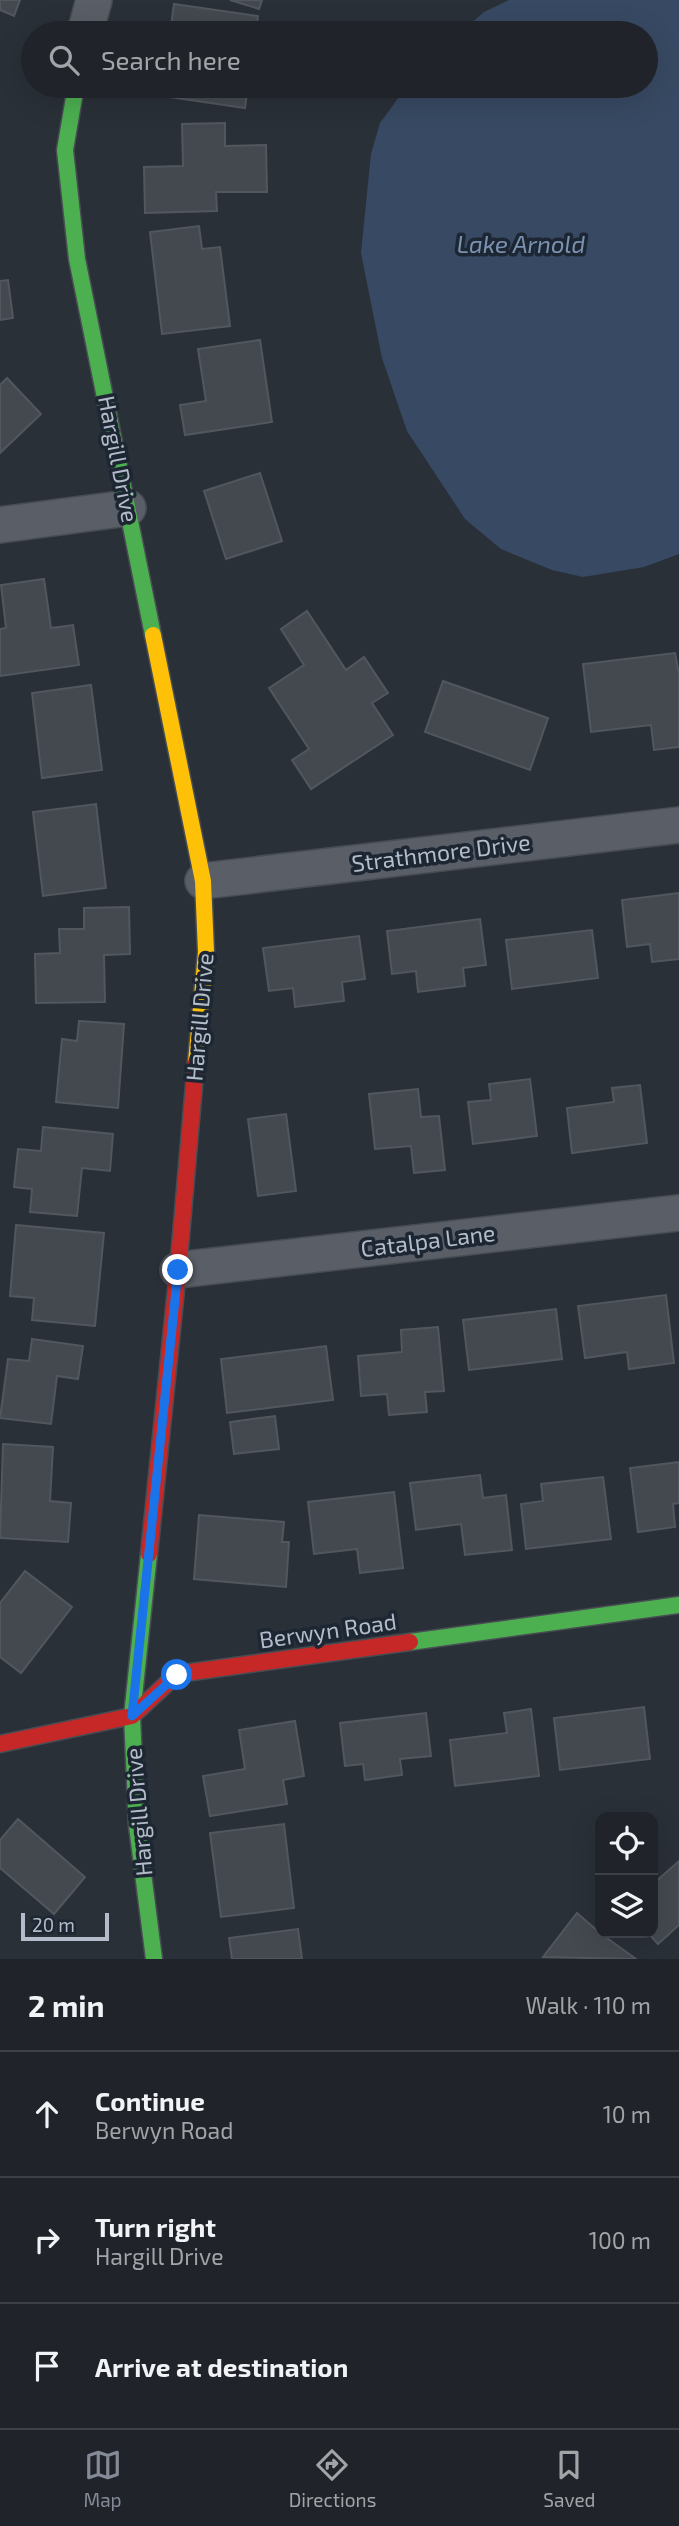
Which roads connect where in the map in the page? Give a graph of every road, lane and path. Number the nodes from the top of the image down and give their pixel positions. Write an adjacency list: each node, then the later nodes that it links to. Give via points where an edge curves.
1 (94, 0): 2 (street)
2 (88, 21)
3 (74, 98): 4 (street, Hargill Drive, via 65,150 77,259)
4 (128, 508): 5 (street); 7 (street, Hargill Drive)
5 (0, 525)
6 (679, 825): 7 (street, Strathmore Drive)
7 (203, 881): 9 (street, Hargill Drive, via 206,952)
8 (679, 1213): 9 (street, Catalpa Lane)
9 (178, 1270): 11 (street, Hargill Drive)
10 (679, 1605): 11 (street, Berwyn Road, via 177,1675)
11 (132, 1716): 12 (street); 13 (street, Hargill Drive, via 137,1826)
12 (0, 1744)
13 (154, 1959)

